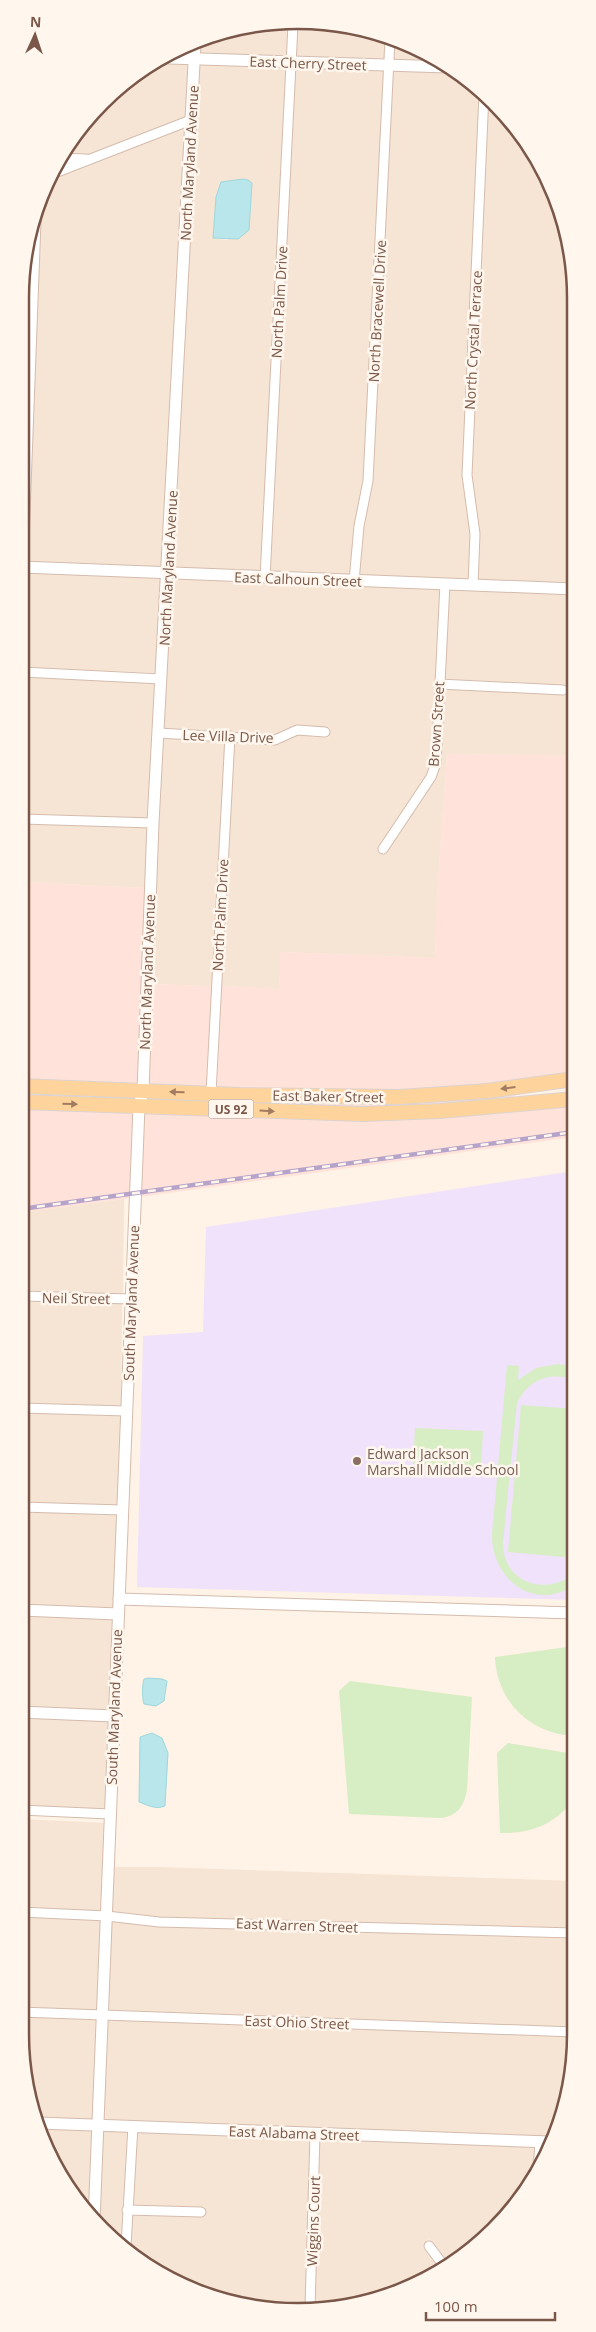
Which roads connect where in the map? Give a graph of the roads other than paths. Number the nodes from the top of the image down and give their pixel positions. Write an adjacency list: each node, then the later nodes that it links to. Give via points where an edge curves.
1 (293, 29): 6 (street, North Palm Drive)
2 (390, 45): 7 (street, North Bracewell Drive)
3 (195, 49): 5 (street, North Maryland Avenue)
4 (176, 58): 5 (street, East Cherry Street)
5 (194, 59): 6 (street, East Cherry Street); 10 (street, North Maryland Avenue)
6 (291, 63): 7 (street, East Cherry Street); 18 (street, North Palm Drive)
7 (389, 65): 8 (street, East Cherry Street); 19 (street, North Bracewell Drive, via 368,481 359,526)
8 (437, 67)
9 (484, 104): 21 (street, North Crystal Terrace, via 467,475 475,534)
10 (191, 120): 12 (street); 17 (street, North Maryland Avenue)
11 (68, 158): 12 (street)
12 (91, 159): 13 (street)
13 (61, 170)
14 (35, 240): 15 (street)
15 (29, 394)
16 (29, 567): 17 (street, East Calhoun Street)
17 (168, 574): 18 (street, East Calhoun Street); 24 (street, North Maryland Avenue)
18 (265, 578): 19 (street, East Calhoun Street)
19 (354, 582): 20 (street, East Calhoun Street)
20 (445, 584): 21 (street, East Calhoun Street); 25 (street, Brown Street)
21 (473, 585): 22 (street, East Calhoun Street)
22 (567, 589)
23 (29, 672): 24 (street)
24 (161, 678): 28 (street, North Maryland Avenue)
25 (439, 684): 26 (street); 32 (street, Brown Street, via 436,764 431,777)
26 (563, 690)
27 (325, 732): 29 (street, Lee Villa Drive, via 297,730 275,740)
28 (159, 733): 29 (street, Lee Villa Drive); 31 (street, North Maryland Avenue)
29 (230, 736): 37 (street, North Palm Drive)
30 (29, 818): 31 (street)
31 (153, 823): 36 (street, North Maryland Avenue)
32 (383, 848)
33 (567, 1080): 37 (main road, East Baker Street / US 92, one-way to 37, via 409,1097)
34 (29, 1086): 36 (main road, East Baker Street / US 92)
35 (567, 1089): 40 (main road, via 530,1095)
36 (143, 1091): 37 (main road, East Baker Street / US 92, one-way to 36); 41 (street, North Maryland Avenue)
37 (211, 1093)
38 (567, 1099): 40 (main road, East Baker Street / US 92)
39 (29, 1102): 41 (main road, East Baker Street / US 92, one-way to 41)
40 (513, 1103): 41 (main road, East Baker Street / US 92, one-way to 40, via 363,1114 440,1111)
41 (139, 1106): 43 (street, South Maryland Avenue)
42 (29, 1296): 43 (street, Neil Street)
43 (131, 1299): 45 (street, South Maryland Avenue)
44 (29, 1408): 45 (street)
45 (126, 1411): 47 (street, South Maryland Avenue)
46 (29, 1507): 47 (street)
47 (122, 1510): 48 (street, South Maryland Avenue)
48 (119, 1599): 50 (street); 51 (street, South Maryland Avenue)
49 (29, 1610): 51 (street)
50 (567, 1613)
51 (118, 1614): 53 (street, South Maryland Avenue)
52 (29, 1712): 53 (street)
53 (114, 1716): 55 (street, South Maryland Avenue)
54 (29, 1810): 55 (street)
55 (110, 1814): 57 (street, South Maryland Avenue)
56 (29, 1912): 57 (street, East Warren Street)
57 (107, 1916): 58 (street, East Warren Street, via 159,1922); 60 (street, South Maryland Avenue)
58 (567, 1933)
59 (29, 2012): 60 (street, East Ohio Street)
60 (103, 2015): 61 (street, East Ohio Street); 63 (street, South Maryland Avenue)
61 (567, 2032)
62 (44, 2123): 63 (street, East Alabama Street)
63 (99, 2125): 64 (street, East Alabama Street); 67 (street, South Maryland Avenue)
64 (133, 2126): 65 (street, East Alabama Street); 68 (street)
65 (315, 2134): 66 (street, East Alabama Street); 73 (street, Wiggins Court)
66 (545, 2141)
67 (95, 2210)
68 (127, 2210): 69 (street); 70 (street)
69 (201, 2212)
70 (126, 2241)
71 (429, 2246): 72 (street)
72 (441, 2262)
73 (310, 2303)

